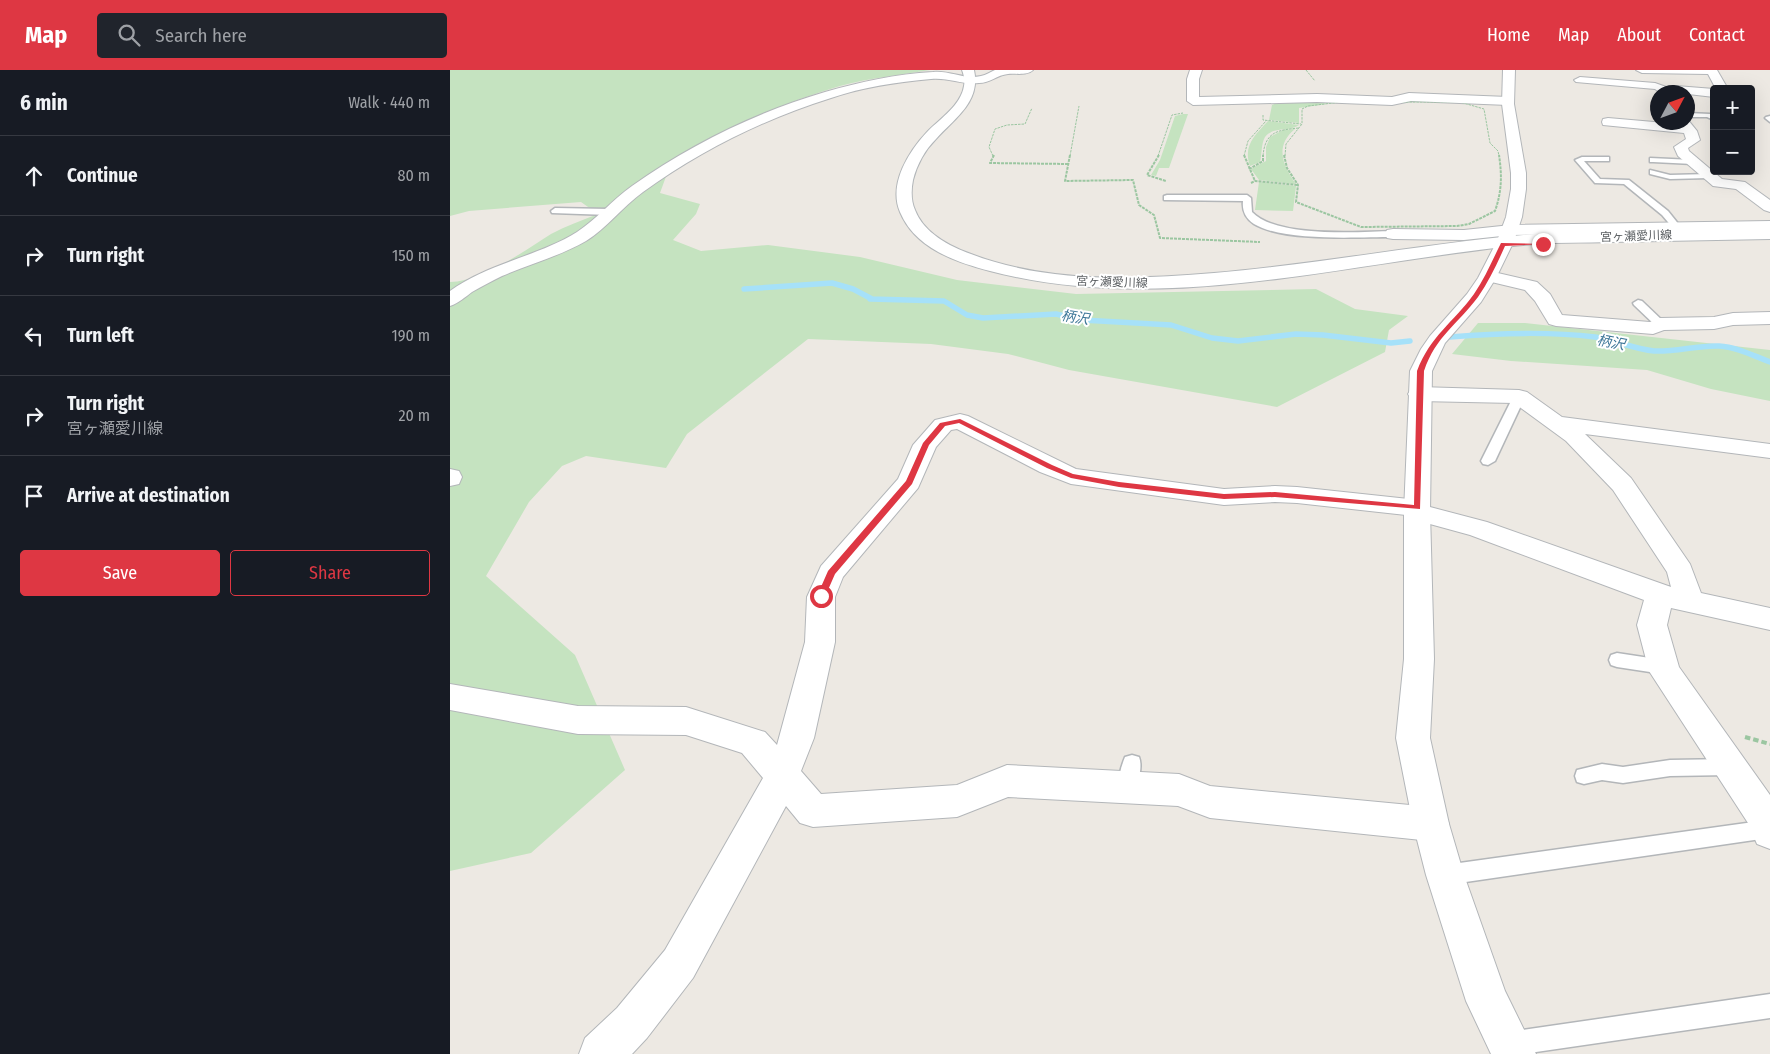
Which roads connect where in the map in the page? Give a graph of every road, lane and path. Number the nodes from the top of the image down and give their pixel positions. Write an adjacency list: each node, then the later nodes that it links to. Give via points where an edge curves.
1 (1027, 70): 7 (street, via 1003,71 990,78)
2 (1196, 70): 13 (street, via 1193,101 1317,98 1392,101 1408,97)
3 (1509, 70): 13 (street)
4 (1642, 70): 5 (street)
5 (1672, 70): 6 (street)
6 (1712, 71): 9 (street)
7 (969, 75): 22 (street, 宮ヶ瀬愛川線, via 970,86); 49 (street, via 931,74 866,84 818,96 747,126 701,150 646,183)
8 (1587, 80): 10 (street)
9 (1720, 85)
10 (1650, 86)
11 (1695, 92): 12 (street)
12 (1710, 93)
13 (1508, 101): 56 (street, via 1519,182 1518,204)
14 (1318, 102): 15 (path)
15 (1333, 104): 26 (path, via 1302,109); 41 (path, via 1460,102 1484,109 1490,143 1498,151 1502,175 1495,211 1469,224 1457,226 1361,227 1296,202)
16 (1032, 108): 31 (path, via 1025,124 995,129 989,147 994,155 990,163)
17 (1191, 111): 39 (path, via 1172,115 1157,160 1147,175)
18 (1263, 114): 23 (path)
19 (1267, 114): 23 (path)
20 (1710, 116): 21 (lane)
21 (1695, 119)
22 (949, 120): 35 (street, 宮ヶ瀬愛川線, via 942,144); 58 (street, 宮ヶ瀬愛川線, via 924,144 905,179 903,196 907,212 934,243 963,258 1006,271 1053,279 1158,283 1211,280)
23 (1266, 121): 26 (path); 32 (path, via 1245,146 1244,156)
24 (1616, 122): 25 (street)
25 (1650, 122)
26 (1302, 124): 27 (path)
27 (1298, 128): 32 (path, via 1281,130 1268,137 1263,161); 41 (path, via 1286,144 1284,153 1287,168)
28 (1690, 130): 33 (street, via 1693,140 1680,149)
29 (1606, 159): 38 (lane, via 1579,160)
30 (1653, 160): 33 (lane)
31 (1068, 164)
32 (1249, 169): 36 (path)
33 (1694, 169): 34 (lane, via 1665,176); 42 (street, via 1706,180 1740,185)
34 (1653, 172)
35 (923, 181)
36 (1255, 181): 40 (path); 41 (path); 44 (path)
37 (1589, 181): 38 (lane)
38 (1598, 181): 45 (lane, via 1626,182)
39 (1170, 183)
40 (1248, 183)
41 (1298, 185)
42 (1755, 197): 47 (street); 50 (street, via 1748,200)
43 (1168, 198): 44 (lane)
44 (1247, 198): 54 (lane, via 1248,213 1253,220 1283,231)
45 (1646, 198): 46 (lane); 52 (lane)
46 (1659, 198)
47 (1770, 207)
48 (555, 211): 49 (lane)
49 (609, 212): 60 (street, via 594,228 575,240)
50 (1770, 218)
51 (937, 224): 58 (street, 宮ヶ瀬愛川線, via 955,238 990,254 1052,269 1088,272 1164,273 1363,251)
52 (1676, 226): 53 (street); 56 (street)
53 (1770, 226)
54 (1393, 234): 56 (street)
55 (1770, 234): 56 (street, 宮ヶ瀬愛川線)
56 (1507, 237): 57 (street, 宮ヶ瀬愛川線); 58 (street, 宮ヶ瀬愛川線); 59 (street)
57 (1770, 240)
58 (1444, 250)
59 (1489, 276): 64 (street, via 1531,286 1543,298 1556,320 1653,328); 65 (street, via 1427,353 1420,371)
60 (459, 288): 61 (street)
61 (450, 300)
62 (1638, 303): 64 (lane)
63 (1770, 318): 64 (street)
64 (1660, 324)
65 (1419, 394): 66 (street); 70 (street)
66 (1519, 397): 67 (street); 69 (lane)
67 (1555, 423): 68 (street); 71 (street, via 1574,436 1622,484 1680,571)
68 (1770, 452)
69 (1488, 461)
70 (1417, 510): 71 (street, via 1478,528); 77 (street, via 1282,494 1224,497 1071,476 960,421 943,425 925,445 909,482 831,573 821,596 820,642 797,738); 79 (street, via 1419,659 1413,738)
71 (1675, 598): 72 (street); 74 (street, via 1652,625)
72 (1770, 619)
73 (1617, 660): 74 (lane)
74 (1663, 667): 76 (street)
75 (450, 696): 77 (street, via 578,720 686,721 754,742)
76 (1730, 767): 78 (lane, via 1670,768 1623,775 1602,772); 80 (street, via 1762,813)
77 (782, 775): 79 (street, via 813,811 957,801 1007,781 1129,775 1210,802); 84 (street, via 679,964 632,1023)
78 (1584, 776)
79 (1431, 824): 81 (street)
80 (1769, 831): 81 (lane)
81 (1445, 875): 83 (street, via 1487,1000)
82 (1770, 1006): 83 (lane)
83 (1511, 1049)
84 (602, 1054)

